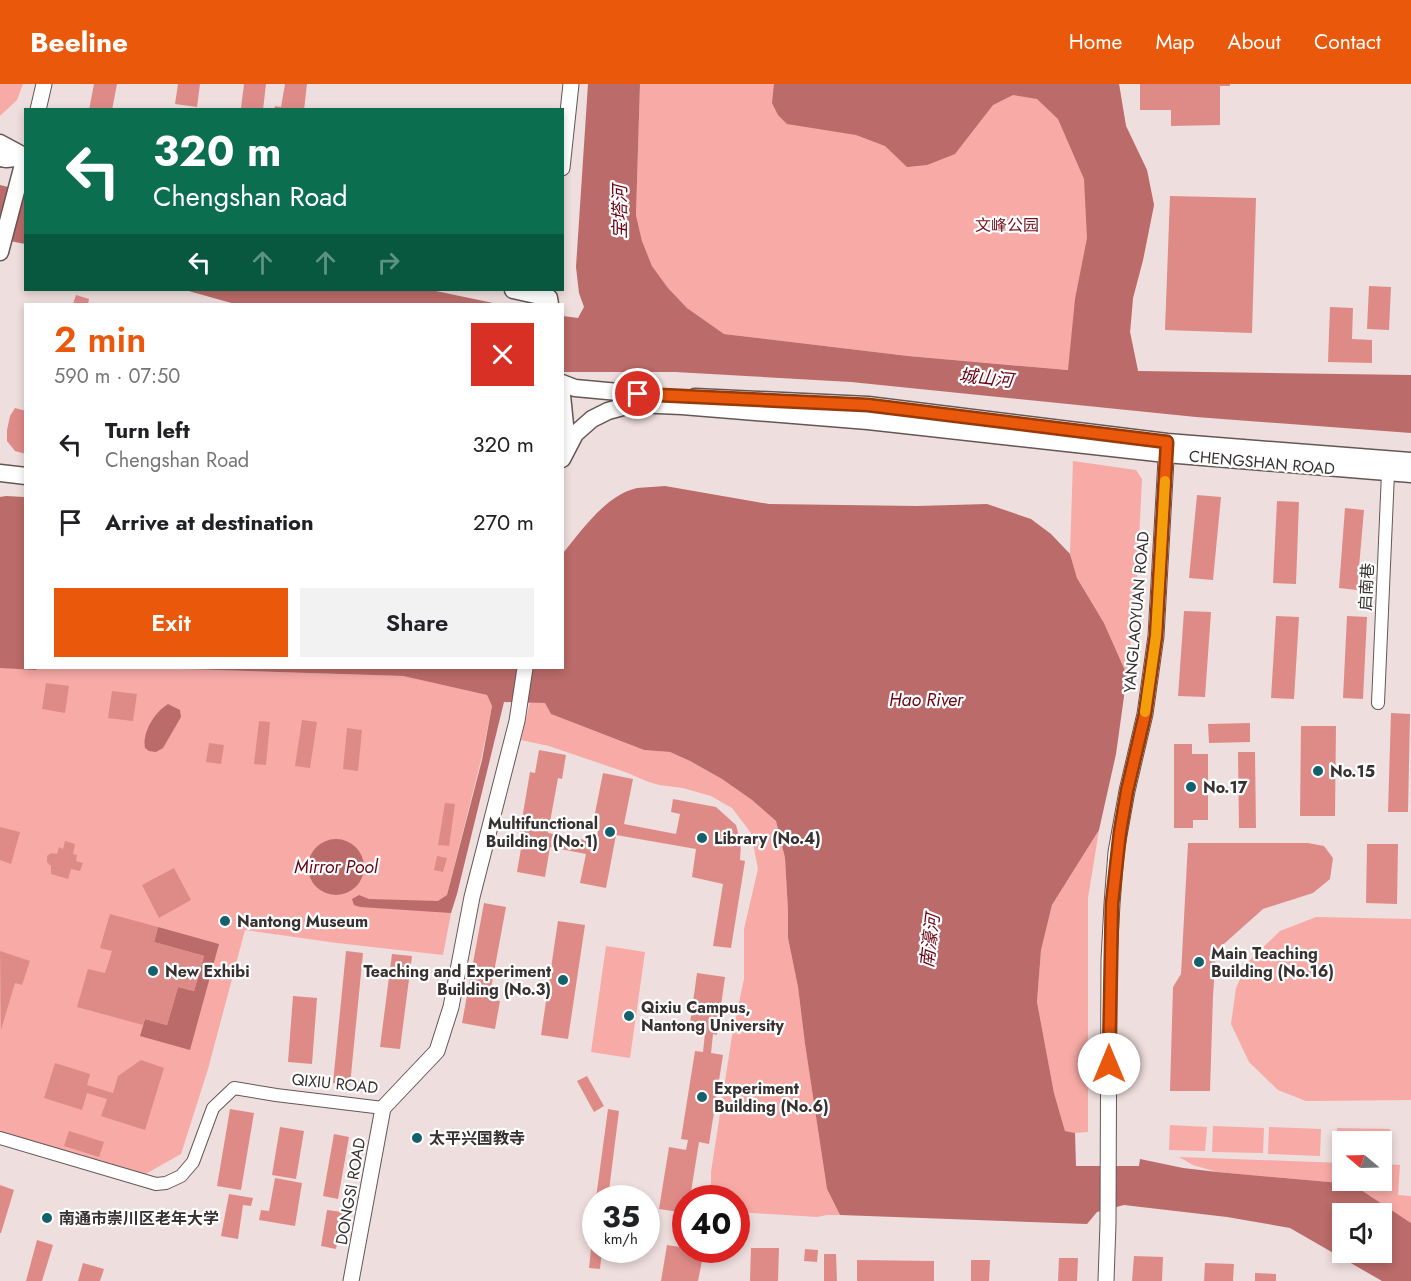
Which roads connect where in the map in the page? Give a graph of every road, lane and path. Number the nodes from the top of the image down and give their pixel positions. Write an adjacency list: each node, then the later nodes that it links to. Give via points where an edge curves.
1 (44, 84): 3 (street)
2 (571, 84): 5 (street)
3 (38, 108)
4 (0, 143): 6 (main road)
5 (564, 149)
6 (24, 155)
7 (24, 156): 8 (main road)
8 (0, 158)
9 (24, 160): 10 (main road)
10 (1, 249)
11 (518, 291): 12 (main road)
12 (550, 297)
13 (564, 384): 16 (main road, CHENGSHAN ROAD, via 638,394 868,405)
14 (564, 415): 15 (main road)
15 (564, 442)
16 (1167, 448): 17 (main road, CHENGSHAN ROAD, via 634,404 592,419 575,434); 18 (main road, CHENGSHAN ROAD); 20 (main road, CHENGSHAN ROAD); 28 (street, YANGLAOYUAN ROAD, via 1156,636 1145,714 1120,832 1112,904)
17 (564, 458)
18 (1411, 461)
19 (0, 473): 22 (main road)
20 (1388, 473): 21 (main road, CHENGSHAN ROAD); 24 (street, 启南巷)
21 (1411, 474)
22 (24, 476)
23 (525, 669): 25 (street, QIXIU ROAD, via 517,721 472,897 442,1037 437,1051)
24 (1378, 703)
25 (383, 1108): 26 (street, QIXIU ROAD, via 234,1088 213,1108 194,1162 181,1176 156,1184); 27 (street, DONGSI ROAD)
26 (0, 1138)
27 (351, 1281)
28 (1106, 1281)

